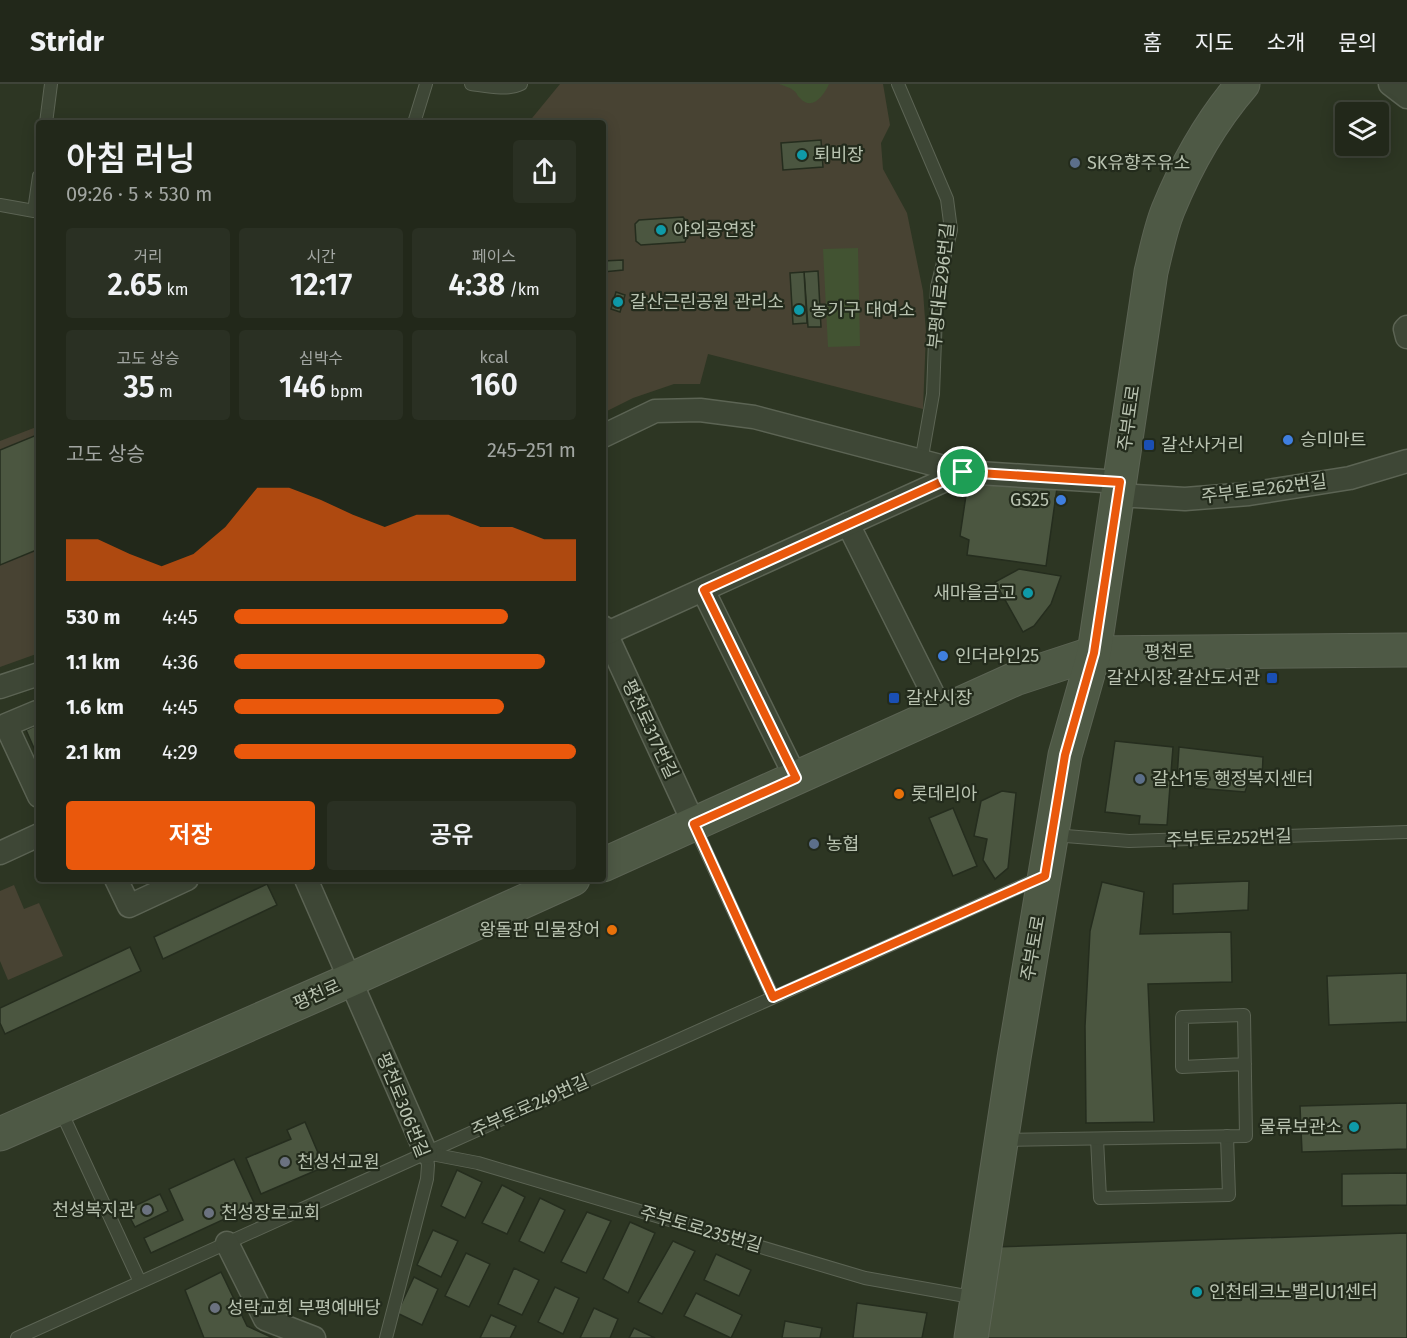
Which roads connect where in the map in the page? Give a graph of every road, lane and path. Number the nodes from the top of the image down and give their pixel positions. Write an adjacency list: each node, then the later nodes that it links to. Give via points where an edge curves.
1 (51, 84): 9 (lane)
2 (426, 84): 10 (lane)
3 (471, 84): 4 (lane, via 508,88)
4 (521, 84)
5 (898, 84): 17 (lane, 부평대로296번길, via 947,199 951,230 937,287 933,394)
6 (1243, 84): 19 (main road, 주부토로, via 1214,123 1167,212 1151,272)
7 (1390, 84): 8 (street)
8 (1407, 97)
9 (46, 120)
10 (415, 120)
11 (36, 197): 12 (lane, via 34,211)
12 (0, 206)
13 (1407, 327): 14 (street)
14 (1407, 337)
15 (606, 435): 17 (street, via 655,411 700,410 754,417)
16 (1407, 461): 19 (street, 주부토로262번길, via 1350,478 1249,495 1185,499)
17 (921, 462): 18 (street)
18 (963, 472): 19 (street); 20 (street)
19 (1119, 488): 25 (main road, 주부토로)
20 (848, 524): 21 (street, 평천로317번길); 29 (street)
21 (704, 590): 22 (street, 평천로317번길); 31 (street)
22 (606, 631)
23 (606, 636): 33 (street, 평천로317번길)
24 (1407, 650): 25 (main road, 평천로)
25 (1094, 653): 29 (main road, 평천로, via 1015,679); 35 (main road, 주부토로, via 1065,755)
26 (36, 675): 27 (street)
27 (0, 687)
28 (36, 712): 30 (street)
29 (942, 712): 31 (main road, 평천로)
30 (3, 727): 32 (street)
31 (796, 778): 33 (main road, 평천로)
32 (36, 790)
33 (694, 824): 38 (main road, 평천로); 45 (lane)
34 (1407, 832): 35 (lane, 주부토로252번길, via 1129,841)
35 (1052, 834): 39 (main road, 주부토로)
36 (36, 836): 37 (street)
37 (0, 854)
38 (606, 864)
39 (1045, 876): 45 (lane, 주부토로249번길); 51 (main road, 주부토로)
40 (117, 882): 41 (street, via 129,906)
41 (181, 882)
42 (307, 882): 44 (street, 평천로306번길)
43 (566, 882): 44 (main road, 평천로)
44 (350, 980): 47 (main road, 평천로); 52 (street, 평천로306번길)
45 (773, 997): 52 (lane, 주부토로249번길)
46 (1245, 1064): 46 (lane, via 1244,1015 1182,1017 1182,1067); 49 (lane, via 1246,1136)
47 (60, 1108): 48 (main road, 평천로); 54 (lane)
48 (0, 1134)
49 (1227, 1136): 50 (lane); 50 (lane, via 1229,1195 1100,1198)
50 (1097, 1139): 51 (lane)
51 (1002, 1140): 55 (main road, 주부토로)
52 (426, 1153): 53 (lane, 주부토로249번길); 55 (lane, 주부토로235번길, via 477,1163 865,1278); 58 (lane, 평천로306번길, via 427,1179)
53 (227, 1243): 54 (lane, 주부토로249번길); 57 (street, via 265,1319)
54 (140, 1282): 56 (lane, 주부토로249번길)
55 (977, 1298): 59 (main road, 주부토로)
56 (16, 1338)
57 (314, 1338)
58 (386, 1338)
59 (971, 1338)

